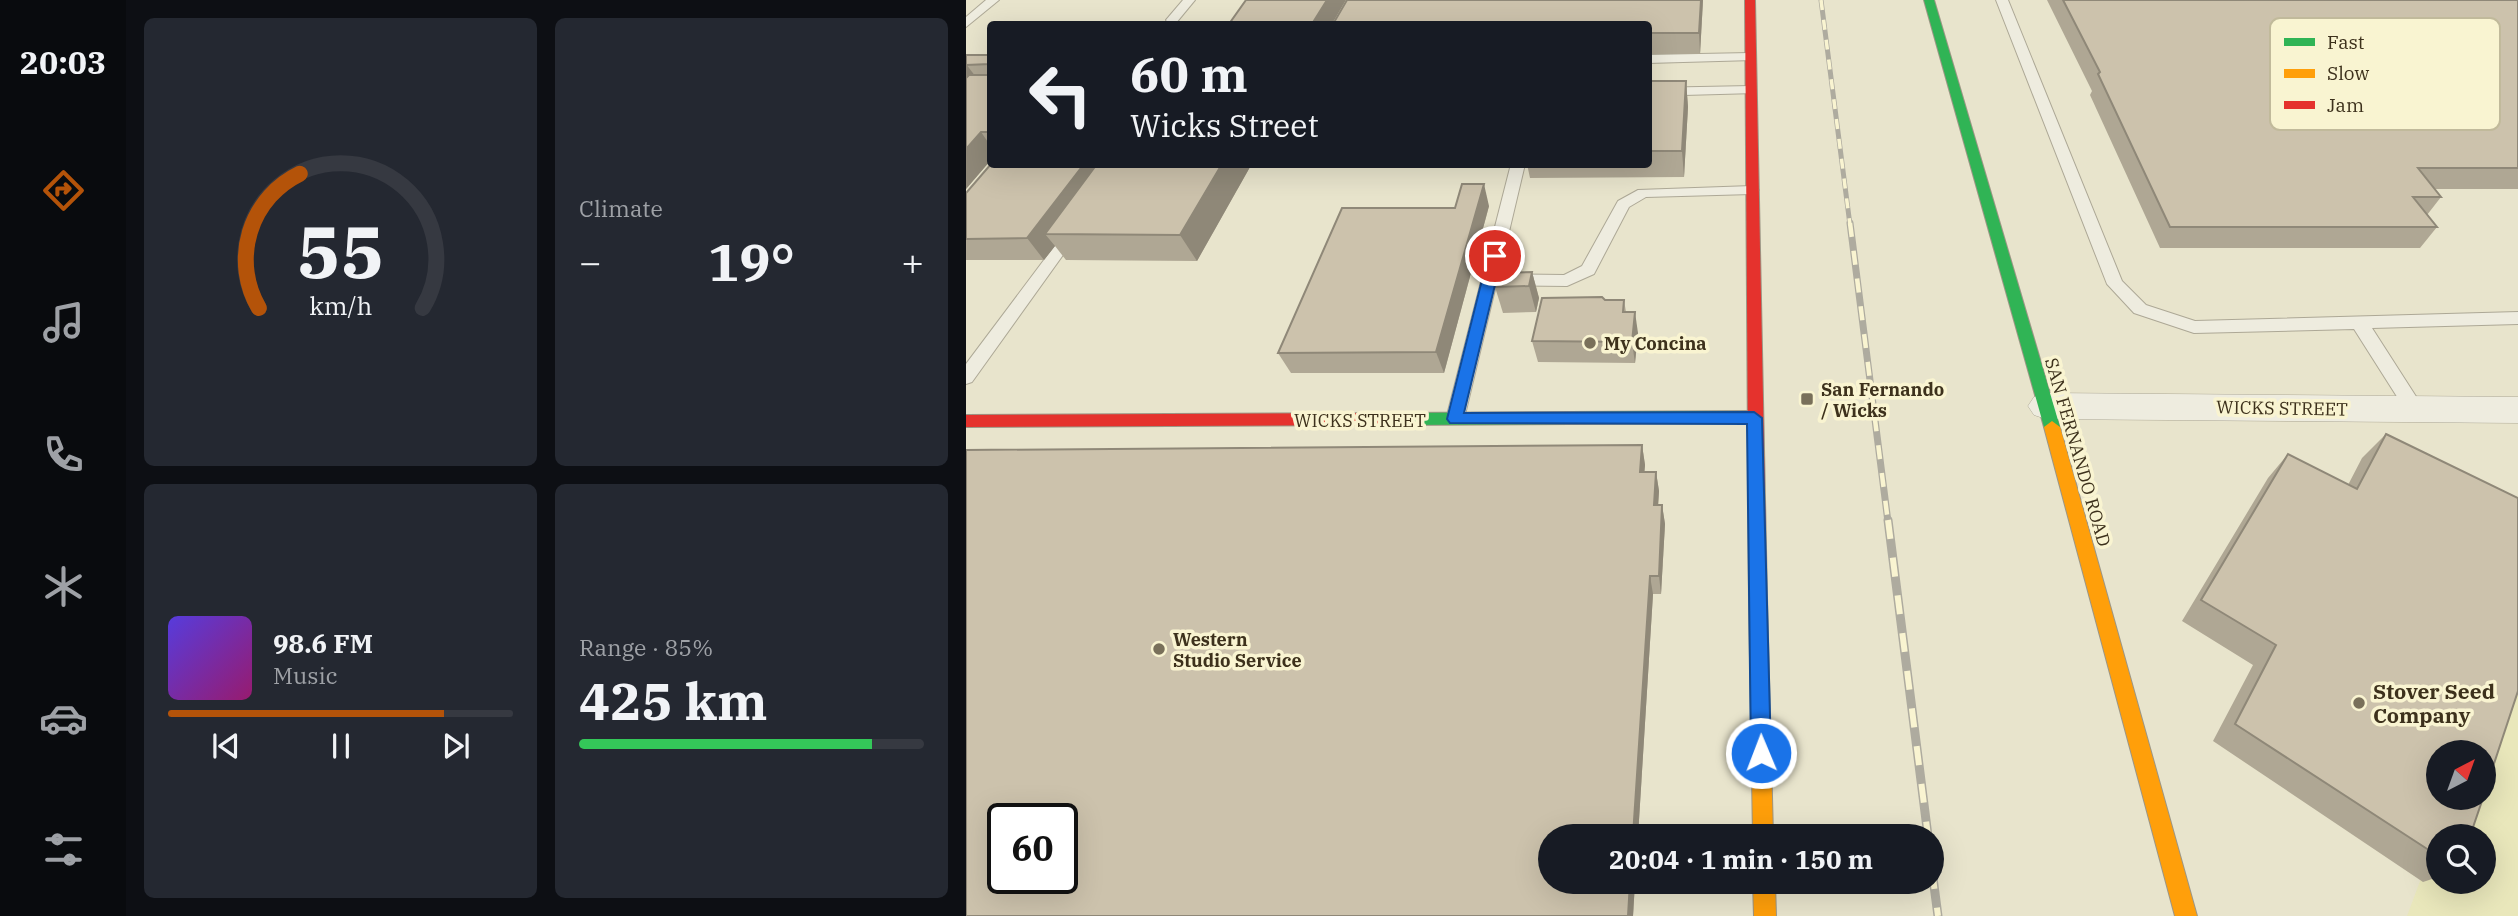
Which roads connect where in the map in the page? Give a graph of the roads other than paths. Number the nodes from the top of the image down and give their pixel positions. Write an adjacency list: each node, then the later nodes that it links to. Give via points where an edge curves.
1 (993, 0): 7 (lane)
2 (1189, 0): 6 (lane)
3 (1750, 0): 8 (street)
4 (1929, 0): 19 (street, SAN FERNANDO ROAD)
5 (2002, 0): 17 (lane, via 2115,284 2140,309 2194,327)
6 (1172, 20)
7 (966, 23)
8 (1750, 57): 9 (lane); 10 (street)
9 (1652, 59)
10 (1751, 90): 11 (lane); 13 (street)
11 (1652, 92)
12 (1517, 168): 15 (lane)
13 (1752, 190): 15 (lane, via 1643,193 1623,204 1588,270 1567,281); 22 (street)
14 (1081, 219): 18 (lane)
15 (1489, 279): 23 (lane)
16 (2518, 318): 17 (lane)
17 (2359, 322): 20 (lane)
18 (966, 377)
19 (2046, 406): 20 (street, WICKS STREET); 28 (street, SAN FERNANDO ROAD)
20 (2415, 409): 21 (street, WICKS STREET)
21 (2518, 410)
22 (1754, 418): 23 (street, WICKS STREET); 25 (street)
23 (1455, 419): 24 (street, WICKS STREET)
24 (966, 421)
25 (1763, 824)
26 (1764, 894): 27 (street)
27 (1765, 916)
28 (2186, 916)

